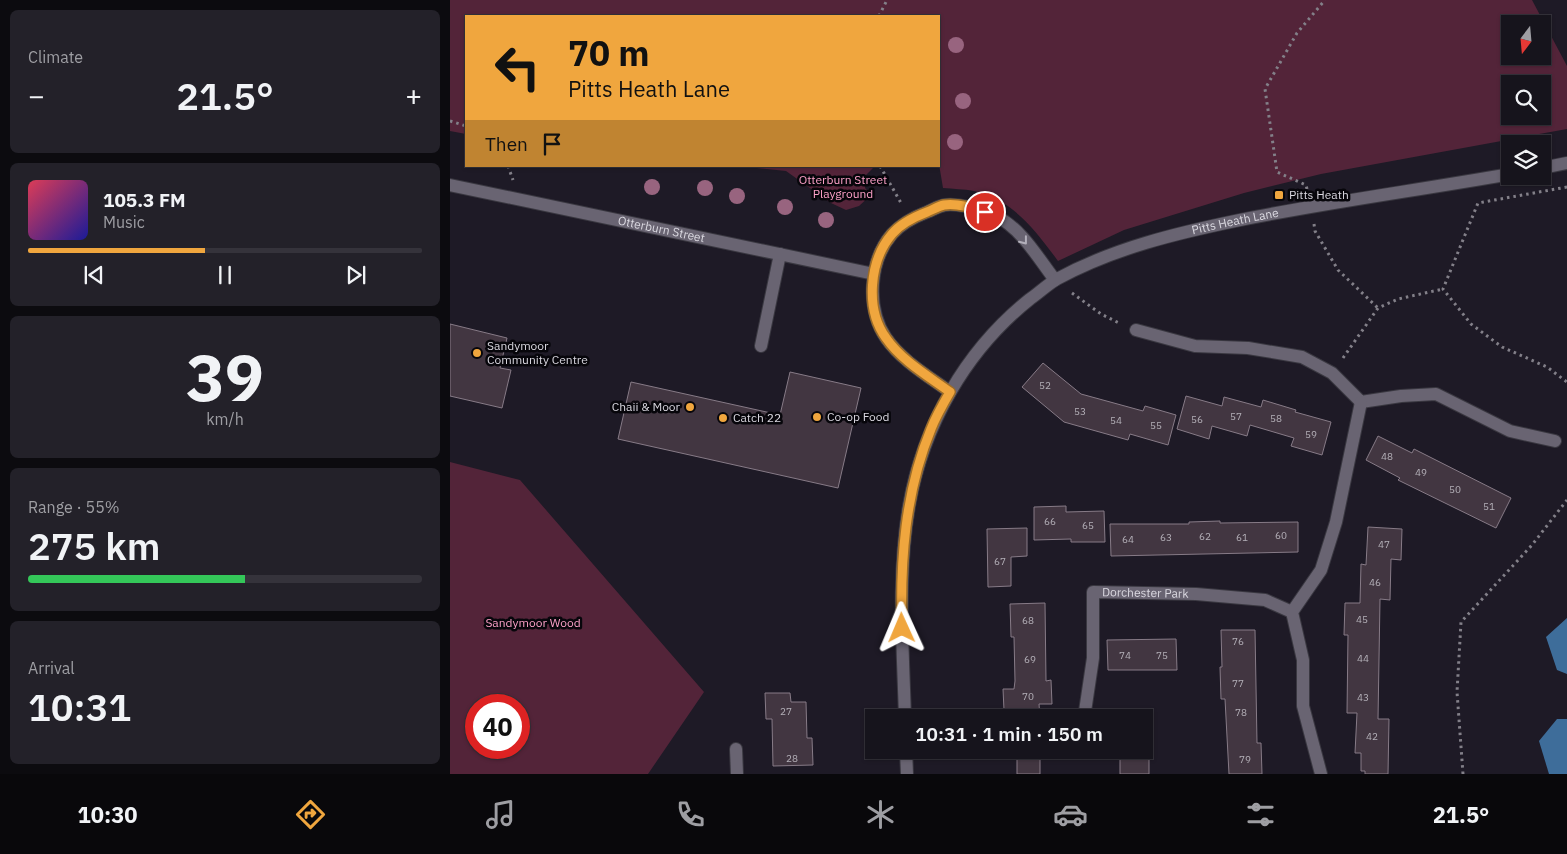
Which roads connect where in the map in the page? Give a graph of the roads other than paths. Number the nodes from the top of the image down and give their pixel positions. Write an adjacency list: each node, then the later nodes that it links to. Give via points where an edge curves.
1 (1567, 163): 2 (street)
2 (1551, 166)
3 (1501, 176): 7 (street, Pitts Heath Lane, via 1310,206 1187,231 1096,260)
4 (450, 184): 5 (street, Otterburn Street)
5 (780, 254): 6 (street, Otterburn Street); 9 (street)
6 (874, 274): 7 (street, one-way to 7, via 880,254 892,234 910,218 945,205 974,208 997,217 1017,232); 10 (street, via 872,301 886,338 905,358)
7 (1055, 280): 10 (street, Pitts Heath Lane, via 1016,311 987,341)
8 (1136, 330): 11 (street, via 1195,346 1248,348 1302,357 1332,373)
9 (761, 346)
10 (950, 392): 14 (street, Pitts Heath Lane, via 931,428 916,470 906,524 902,610)
11 (1361, 402): 12 (street, via 1436,394 1510,430); 13 (street, via 1336,522 1321,570)
12 (1555, 441)
13 (1292, 612): 15 (street, Dorchester Park, via 1265,600 1196,594 1093,592 1093,658); 20 (street, via 1303,660 1303,706)
14 (905, 709)
15 (1085, 709)
16 (736, 749): 18 (street)
17 (906, 759): 19 (street)
18 (737, 774)
19 (907, 774)
20 (1321, 774)

